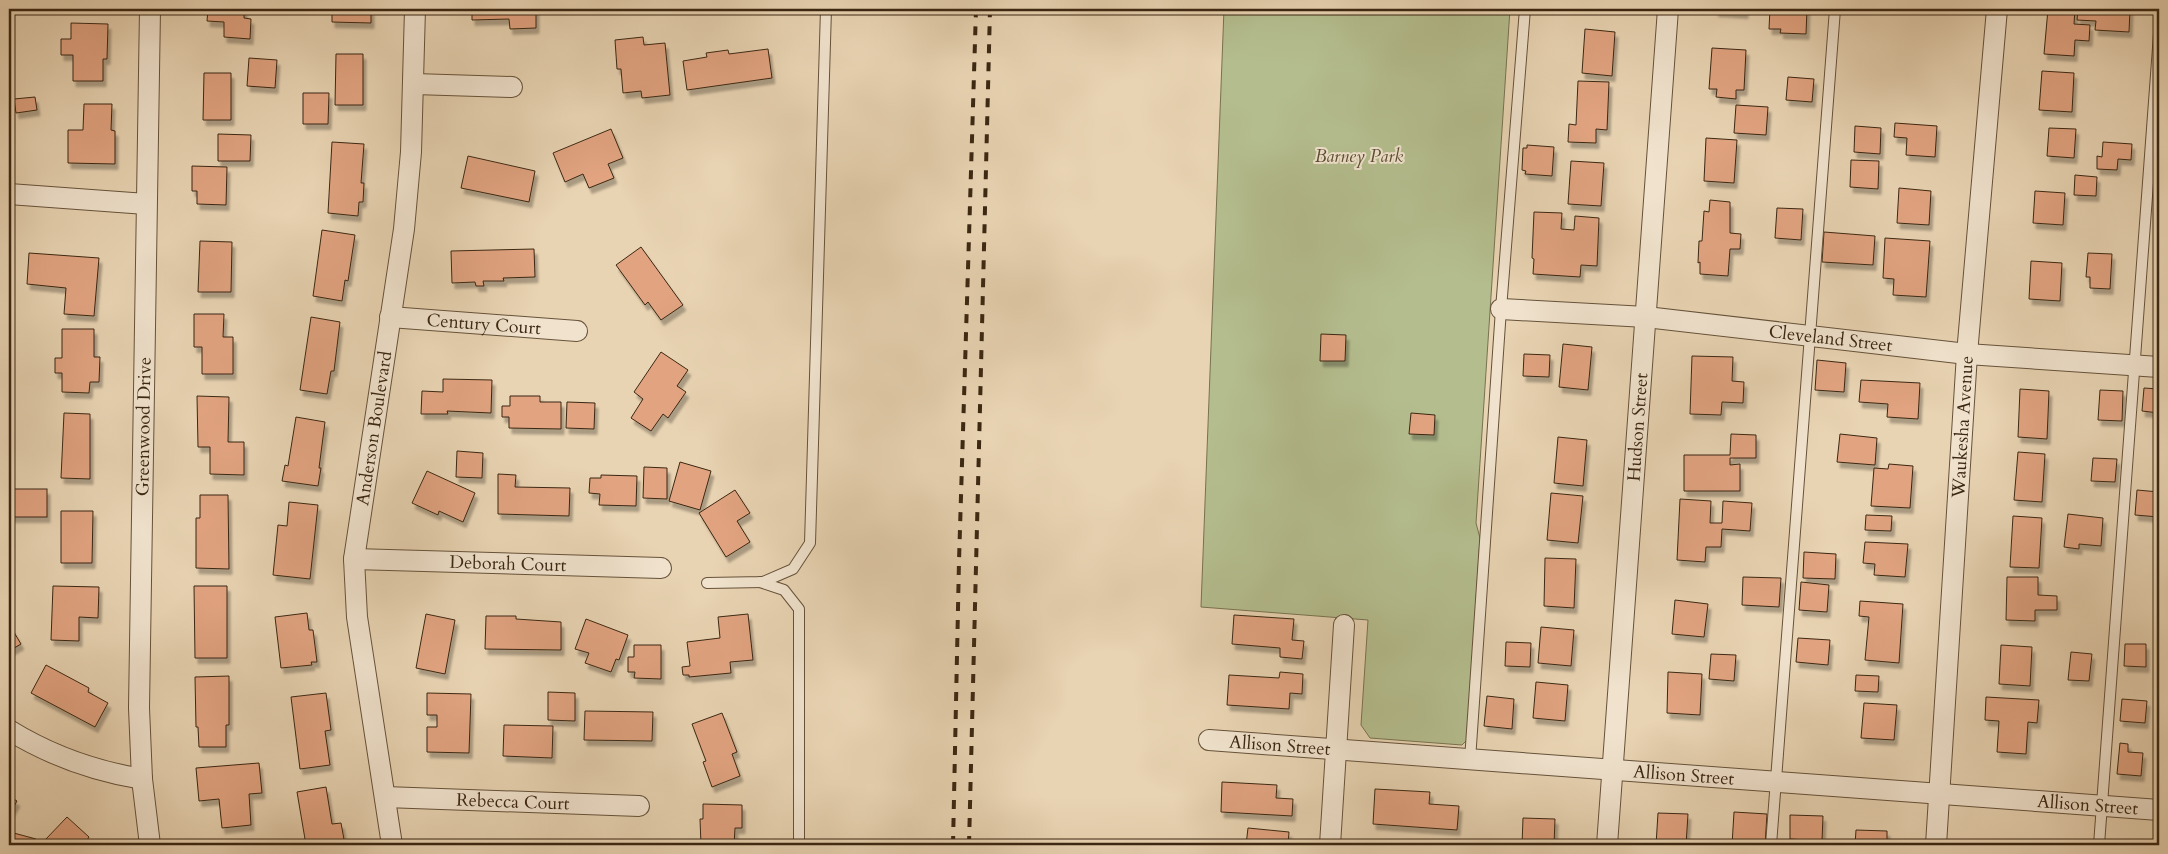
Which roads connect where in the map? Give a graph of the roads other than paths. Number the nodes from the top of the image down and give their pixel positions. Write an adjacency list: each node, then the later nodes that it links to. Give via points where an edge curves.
1 (150, 9): 12 (street, Greenwood Drive)
2 (415, 9): 9 (street, Anderson Boulevard)
3 (826, 9): 23 (lane, via 810,543 793,569)
4 (1525, 9): 13 (lane)
5 (1668, 9): 15 (street, Hudson Street)
6 (1835, 9): 17 (lane)
7 (1997, 9): 18 (street, Waukesha Avenue)
8 (2159, 34): 19 (lane)
9 (414, 84): 10 (street); 14 (street, Anderson Boulevard, via 405,220)
10 (512, 87)
11 (9, 194): 12 (street)
12 (146, 204): 31 (street, Greenwood Drive, via 139,708)
13 (1502, 310): 15 (street, Cleveland Street); 29 (lane)
14 (390, 317): 16 (street, Century Court); 21 (street, Anderson Boulevard)
15 (1646, 317): 17 (street, Cleveland Street); 30 (street, Hudson Street)
16 (577, 331)
17 (1811, 336): 18 (street, Cleveland Street); 32 (lane)
18 (1967, 354): 19 (street, Cleveland Street); 33 (street, Waukesha Avenue)
19 (2135, 366): 20 (street, Cleveland Street); 36 (lane)
20 (2159, 368)
21 (354, 559): 22 (street, Deborah Court); 34 (street, Anderson Boulevard, via 357,616)
22 (661, 568)
23 (760, 582): 24 (lane); 40 (lane, via 784,590 799,609)
24 (707, 583)
25 (1344, 626): 28 (street)
26 (9, 730): 31 (street, via 33,745 72,762)
27 (1209, 740): 28 (street, Allison Street)
28 (1336, 750): 29 (street, Allison Street); 41 (street)
29 (1470, 760): 30 (street, Allison Street)
30 (1613, 770): 32 (street, Allison Street); 42 (street, Hudson Street)
31 (142, 779): 38 (street, Greenwood Drive)
32 (1776, 782): 33 (street, Allison Street); 43 (lane)
33 (1940, 794): 36 (street, Allison Street); 44 (street, Waukesha Avenue)
34 (386, 797): 35 (street, Rebecca Court); 39 (street, Anderson Boulevard)
35 (639, 806)
36 (2102, 806): 37 (street, Allison Street); 45 (lane)
37 (2159, 810)
38 (150, 845)
39 (392, 845)
40 (799, 845)
41 (1330, 845)
42 (1607, 845)
43 (1771, 845)
44 (1936, 845)
45 (2099, 845)

